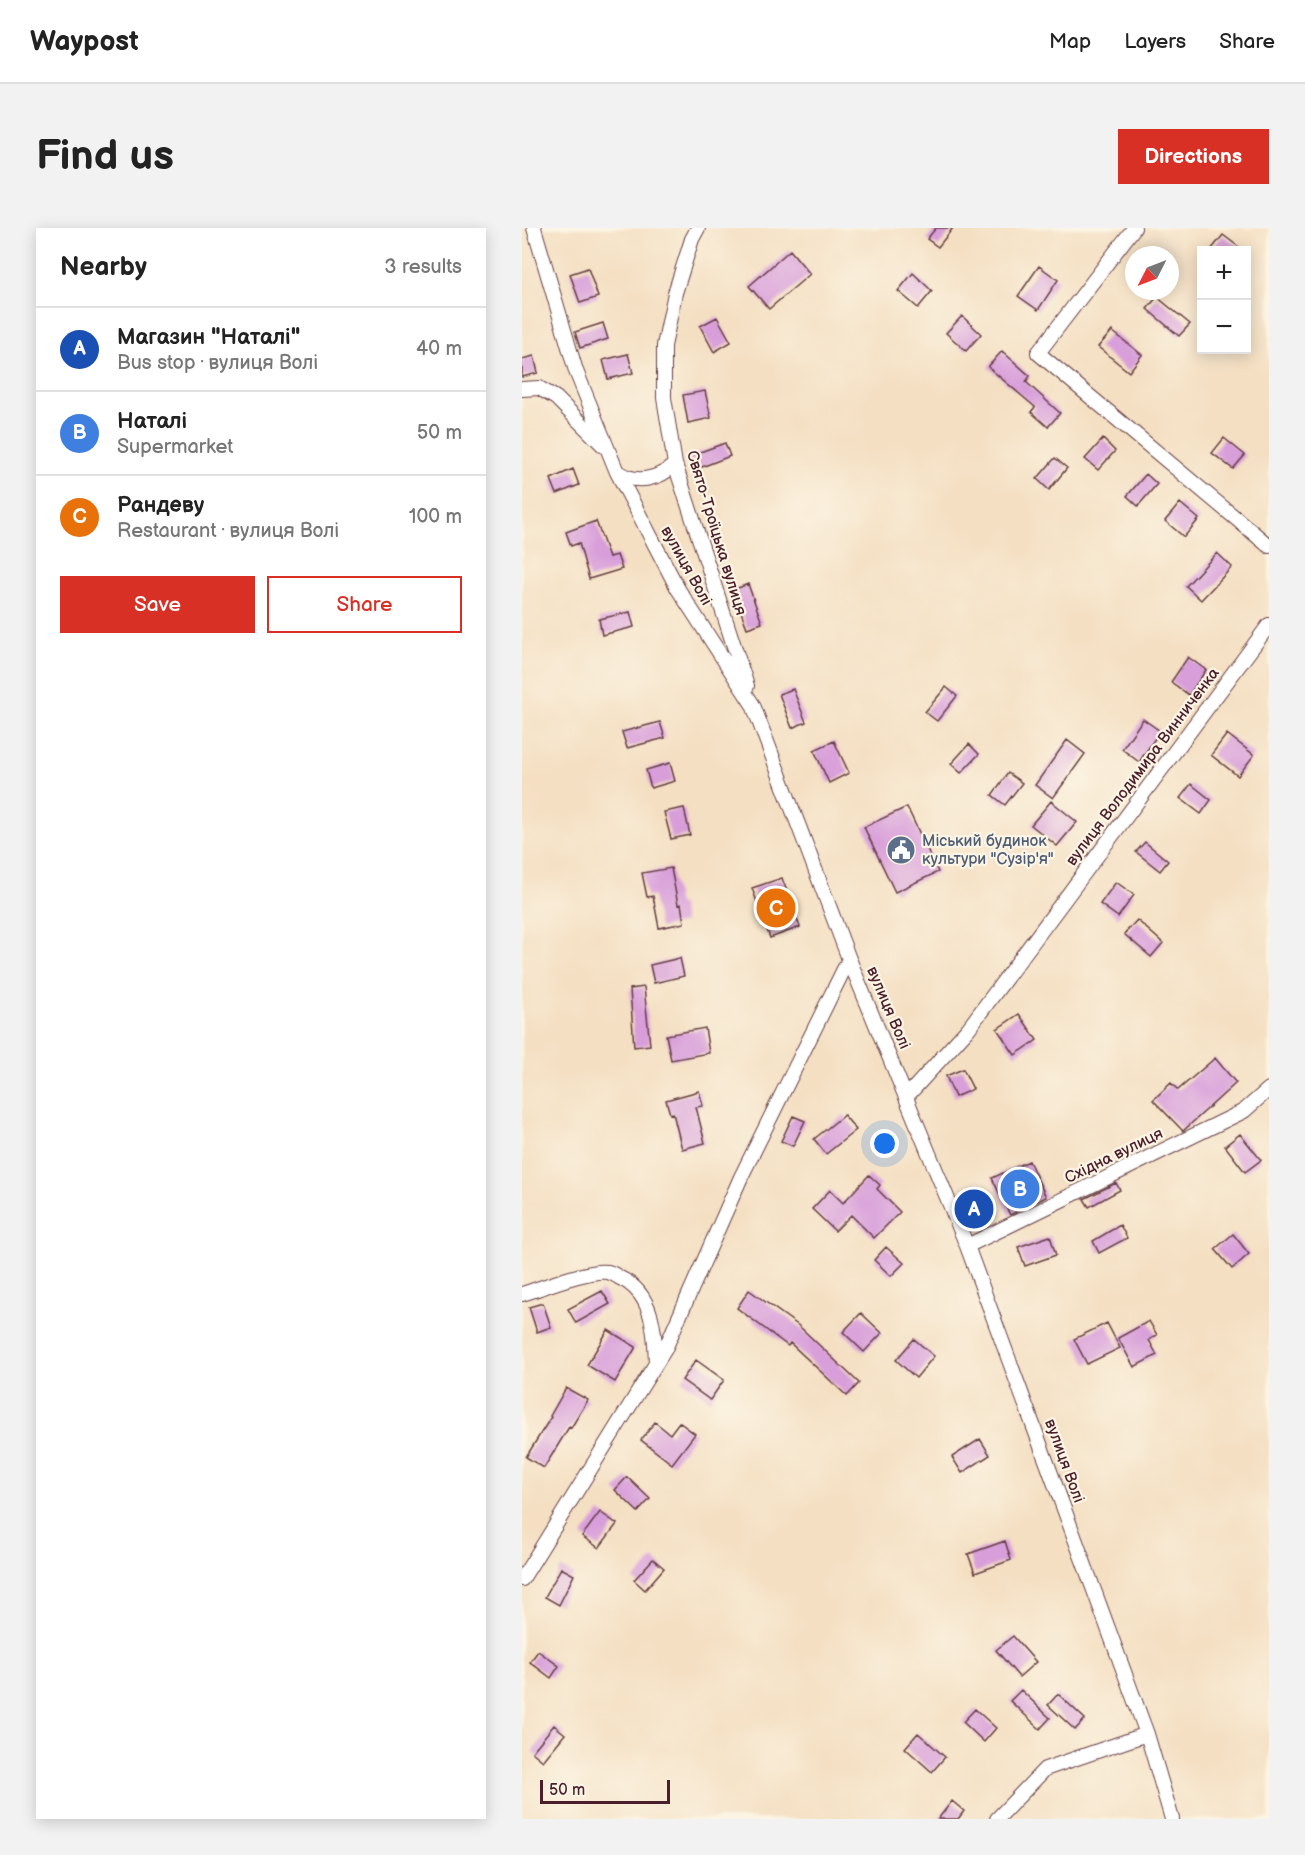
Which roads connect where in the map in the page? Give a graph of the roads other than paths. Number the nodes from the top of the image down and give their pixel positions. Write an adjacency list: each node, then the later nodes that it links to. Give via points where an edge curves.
1 (534, 228): 5 (street, вулиця Волі, via 576,371)
2 (698, 228): 6 (street, Свято-Троїцька вулиця, via 675,293 664,346 664,398)
3 (1134, 228): 8 (street, via 1038,353)
4 (522, 389): 5 (street, via 538,388 556,398)
5 (609, 452): 7 (street, вулиця Волі)
6 (675, 464): 7 (street, via 655,478 628,480); 10 (street, Свято-Троїцька вулиця)
7 (617, 472): 10 (street, вулиця Волі, via 678,589)
8 (1269, 546)
9 (1269, 625): 13 (street, вулиця Володимира Винниченка, via 968,1029)
10 (753, 705): 11 (street, вулиця Волі)
11 (849, 959): 13 (street, вулиця Волі); 16 (street, via 741,1177)
12 (1269, 1089): 14 (street, Східна вулиця, via 1244,1111)
13 (907, 1096): 14 (street, вулиця Волі)
14 (967, 1246): 18 (street, вулиця Волі)
15 (522, 1294): 16 (street, via 587,1274 608,1272 628,1281 649,1309)
16 (656, 1363): 17 (street)
17 (522, 1579)
18 (1148, 1734): 19 (street, via 1045,1769); 20 (street, вулиця Волі)
19 (997, 1819)
20 (1172, 1819)

